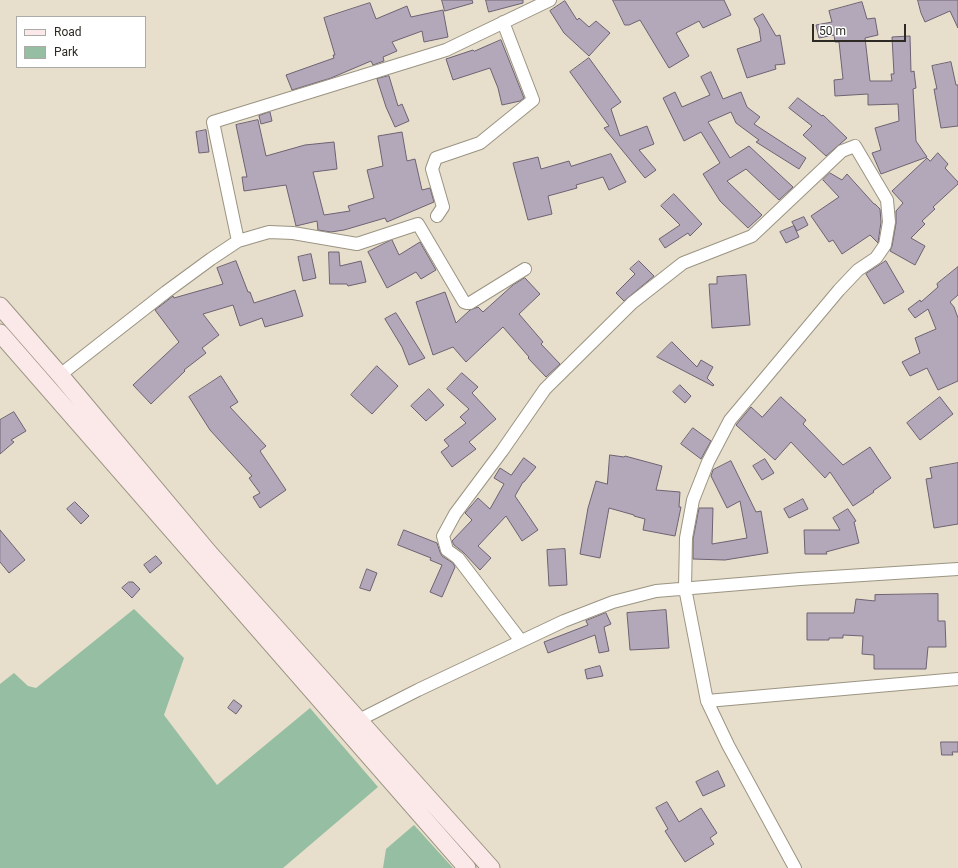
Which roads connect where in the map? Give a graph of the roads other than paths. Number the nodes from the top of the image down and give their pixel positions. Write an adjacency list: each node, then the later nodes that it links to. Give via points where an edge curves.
1 (550, 0): 2 (street)
2 (503, 22): 3 (street, via 533,100 480,143 436,158 432,169 443,207); 4 (street, via 446,50 213,122)
3 (437, 216)
4 (238, 241): 5 (street, via 269,232 293,233 357,244 418,224 464,302 467,303); 8 (street, via 166,292)
5 (524, 269)
6 (0, 306): 8 (main road)
7 (0, 333): 14 (main road)
8 (60, 375): 14 (main road)
9 (958, 569): 10 (street)
10 (685, 588): 11 (street, via 656,591 613,602 564,620); 11 (street, via 686,538 693,500 708,462 730,420 839,290 858,270 876,258 885,244 889,222 887,200 855,146 842,151 752,236 683,264 632,303 545,389 455,514 443,536 447,550 458,558); 13 (street)
11 (521, 640): 14 (street)
12 (958, 679): 13 (street)
13 (706, 701): 17 (street)
14 (352, 725): 15 (main road); 16 (main road)
15 (467, 868)
16 (491, 868)
17 (795, 868)

